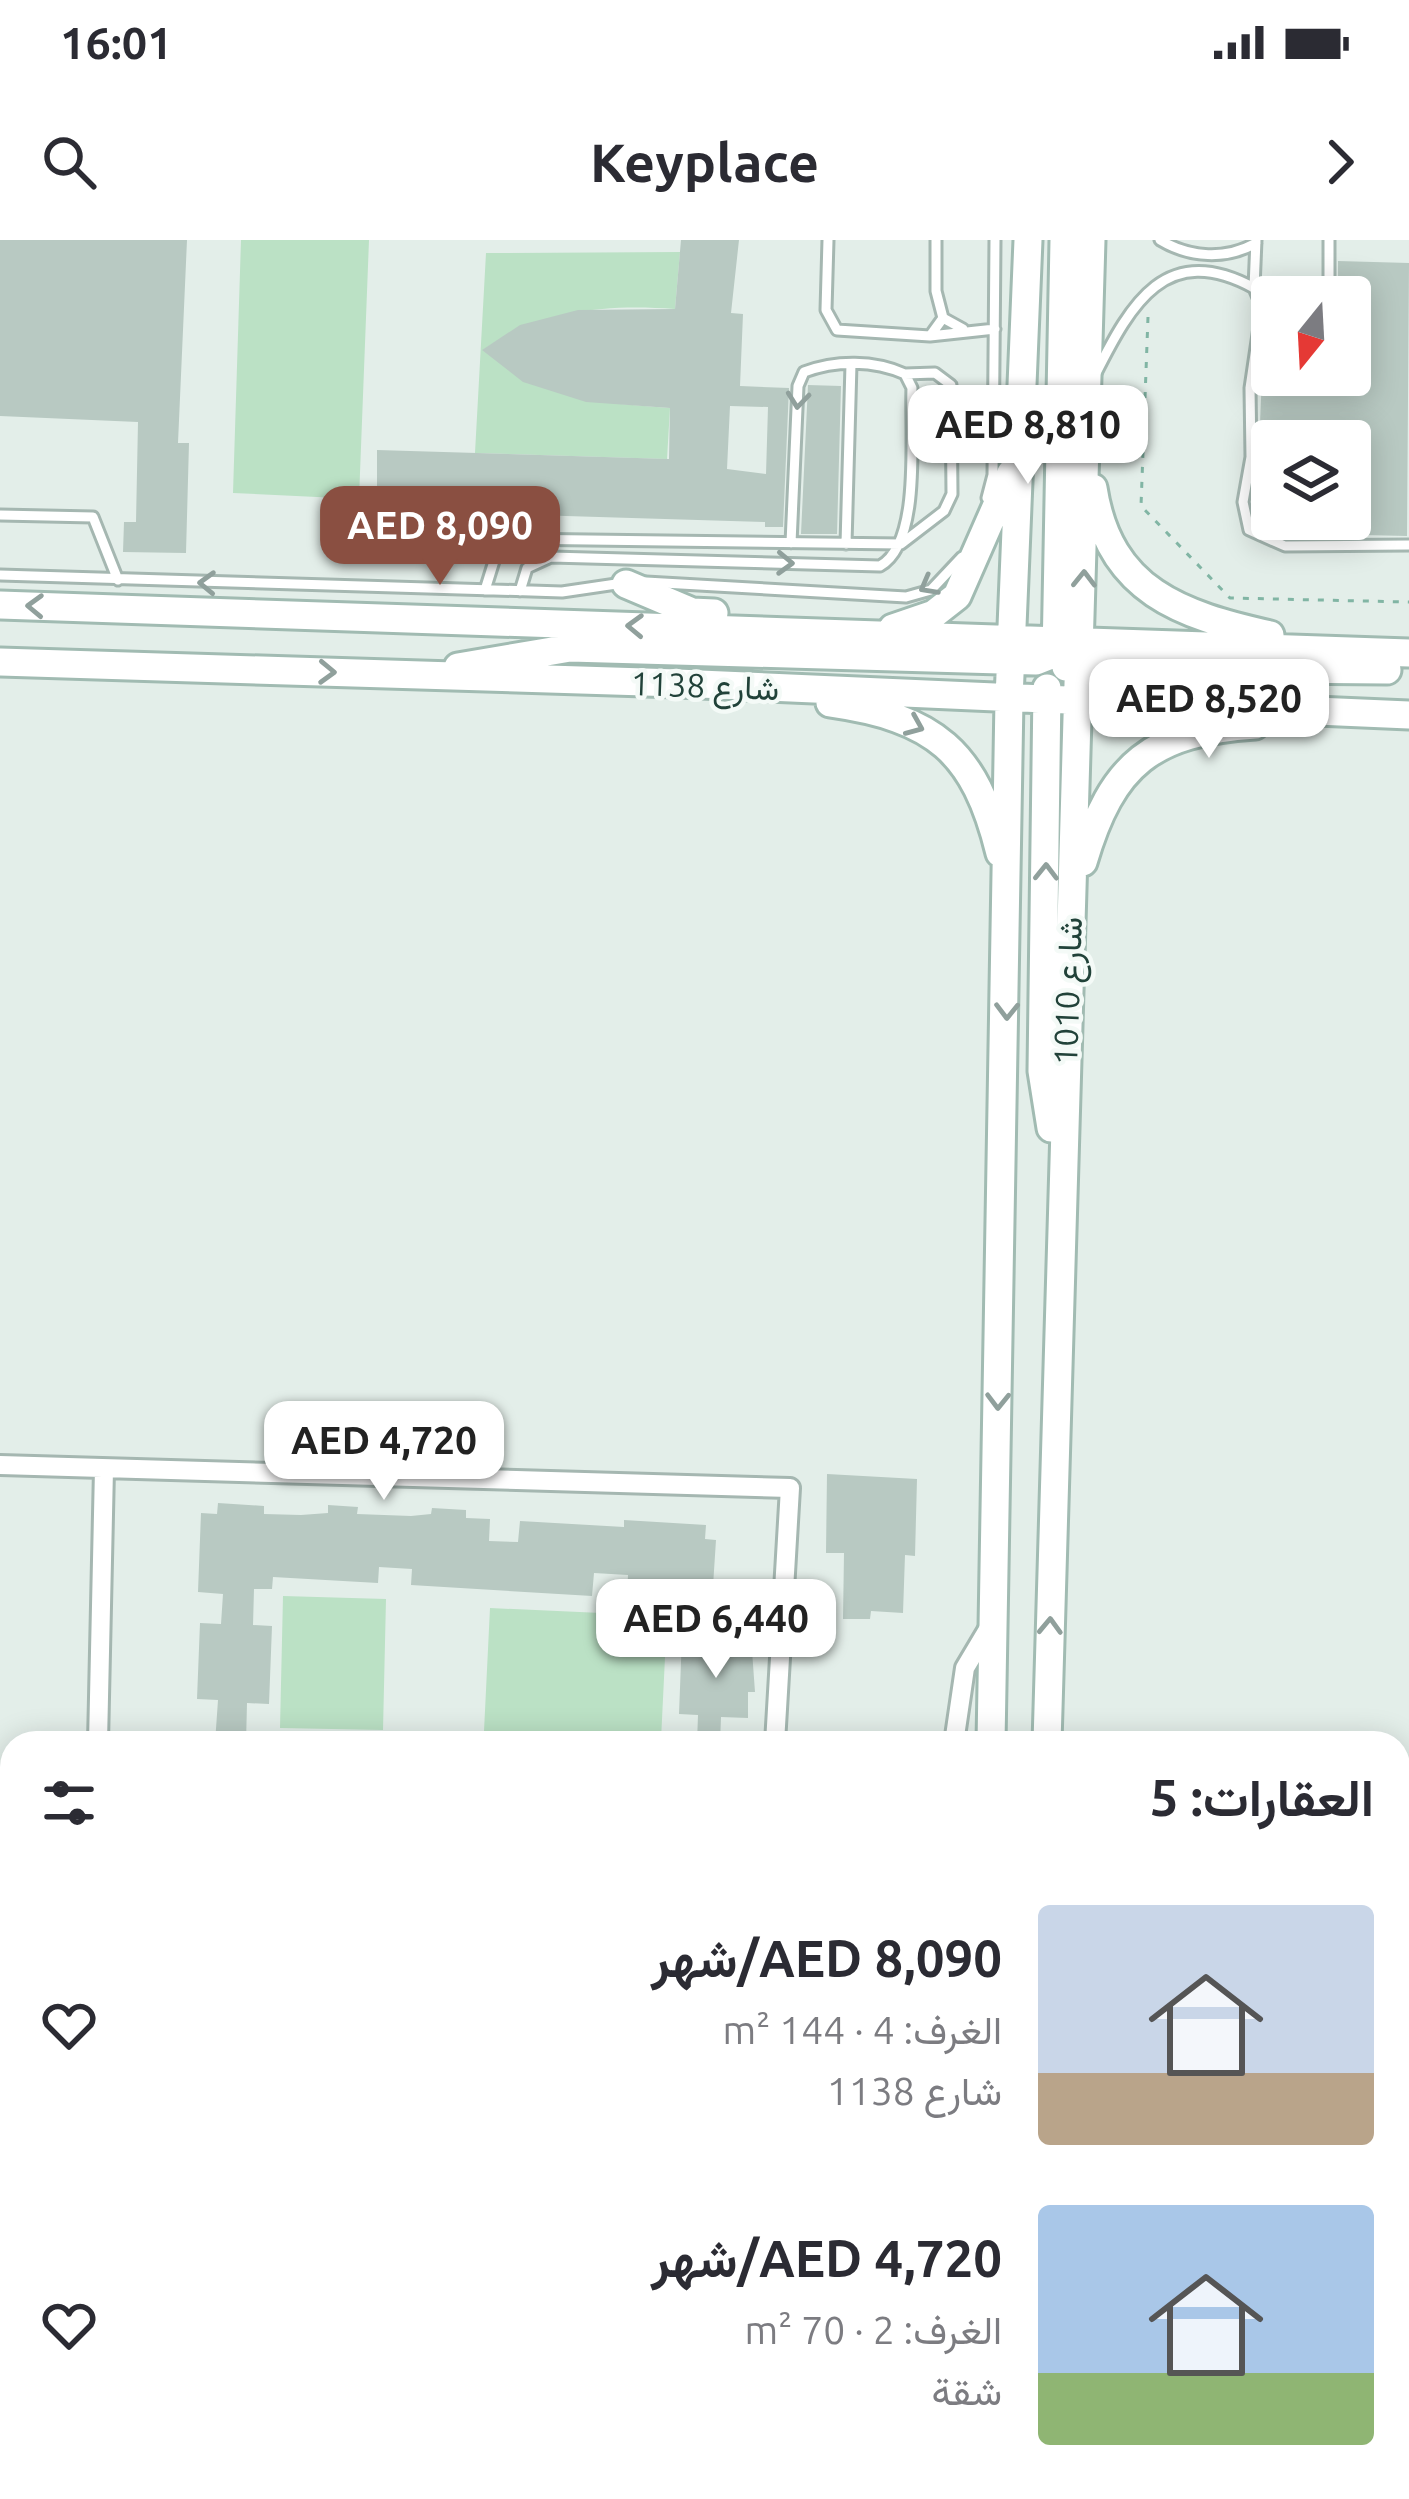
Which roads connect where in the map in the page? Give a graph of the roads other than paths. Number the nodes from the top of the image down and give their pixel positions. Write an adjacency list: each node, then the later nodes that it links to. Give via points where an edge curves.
1 (828, 240): 16 (lane, via 826,310 836,330)
2 (936, 240): 13 (lane)
3 (995, 240): 15 (lane)
4 (1028, 240): 22 (street, شارع 1010)
5 (1064, 240): 37 (street)
6 (1091, 240): 20 (street, شارع 1010)
7 (1160, 240): 9 (lane, via 1214,255)
8 (1329, 240): 11 (lane)
9 (1256, 242): 10 (lane)
10 (1255, 276)
11 (1329, 276)
12 (1251, 286): 20 (lane, via 1206,267 1161,275)
13 (944, 318): 14 (lane); 16 (lane)
14 (963, 329): 15 (lane); 16 (lane)
15 (995, 329): 30 (lane, one-way to 30, via 993,475 962,557 931,590 906,597)
16 (930, 336)
17 (850, 364): 18 (lane); 24 (lane, one-way to 24, via 804,372 798,386); 25 (lane)
18 (905, 374): 26 (lane, via 912,388); 26 (lane, via 935,373 951,385 952,494 944,512)
19 (1251, 383): 27 (lane, via 1243,502 1249,530 1285,545)
20 (1088, 388): 21 (street, شارع 1010)
21 (1087, 449): 35 (street, via 1114,546 1148,592 1194,618); 37 (street, شارع 1010, one-way to 21)
22 (1018, 458): 34 (street, via 957,596 934,614); 37 (street, شارع 1010)
23 (0, 515): 29 (lane, via 93,517)
24 (790, 543): 25 (lane); 31 (lane, via 511,539 500,545)
25 (846, 544): 26 (lane)
26 (902, 544): 32 (lane, one-way to 26, via 527,568 550,557 880,566)
27 (1409, 545)
28 (0, 575): 29 (lane)
29 (118, 580): 31 (lane, one-way to 29)
30 (626, 584): 32 (lane); 34 (street, via 692,612 836,617)
31 (485, 590): 32 (lane)
32 (520, 591)
33 (0, 605): 34 (street, شارع 1138, one-way to 33)
34 (871, 632): 37 (street, شارع 1138)
35 (1339, 650): 36 (street, شارع 1138); 37 (street, شارع 1138)
36 (1409, 653)
37 (1049, 661): 39 (street); 40 (street, via 570,648); 42 (street, شارع 1010); 42 (street, شارع 1138); 43 (street); 47 (street, one-way to 37, via 1042,1071)
38 (0, 662): 40 (street, شارع 1138, one-way to 40)
39 (1409, 671)
40 (430, 675): 41 (street, شارع 1138)
41 (677, 683): 42 (street, شارع 1138); 45 (street, one-way to 45, via 841,705 936,735 986,796)
42 (1010, 699): 45 (street, شارع 1010)
43 (1080, 703): 44 (street); 46 (street, شارع 1010)
44 (1409, 716): 46 (street, via 1196,731 1151,750 1111,786)
45 (1010, 894): 50 (street, شارع 1010, one-way to 50)
46 (1070, 906): 47 (street, شارع 1010)
47 (1062, 1198): 55 (street, شارع 1010, one-way to 47)
48 (0, 1465): 49 (street)
49 (104, 1469): 51 (street); 52 (street, via 790,1488)
50 (992, 1621): 53 (street, شارع 1010, via 965,1668); 54 (street, شارع 1010)
51 (98, 1731)
52 (776, 1731)
53 (956, 1731)
54 (991, 1731)
55 (1047, 1731)

